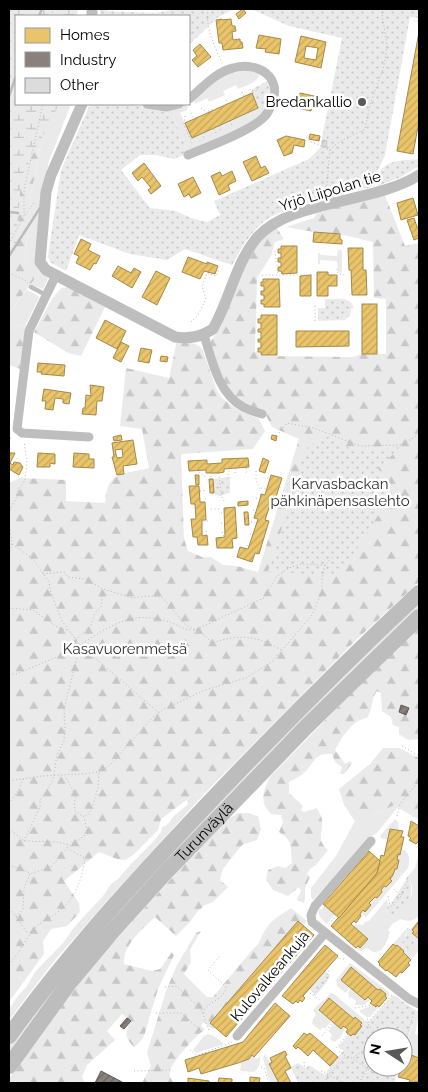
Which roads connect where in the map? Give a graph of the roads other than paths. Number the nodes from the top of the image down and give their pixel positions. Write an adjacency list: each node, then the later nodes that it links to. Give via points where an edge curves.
1 (190, 97): 5 (street, via 224,72 240,66 264,72 275,85 273,100 264,118)
2 (82, 105): 7 (street, via 51,175 45,201 40,262)
3 (154, 105): 4 (street)
4 (175, 105)
5 (192, 154)
6 (419, 174): 10 (street, Yrjö Liipolan tie, via 391,188 283,219 266,229 248,251 218,321)
7 (56, 275): 9 (street); 10 (street, via 175,337)
8 (31, 287): 9 (lane)
9 (46, 295): 12 (street, via 29,331 17,429)
10 (204, 335): 11 (street, via 224,390 244,408)
11 (262, 414)
12 (89, 437)
13 (419, 593): 18 (highway, Turunväylä, via 294,715 153,862 97,924)
14 (419, 617): 20 (highway, Turunväylä, via 306,727 167,871 69,983)
15 (372, 841): 16 (street, via 315,906 312,922)
16 (326, 930): 17 (street); 19 (street, Kulovalkeankuja)
17 (418, 1004)
18 (9, 1036)
19 (234, 1039)
20 (9, 1066)

